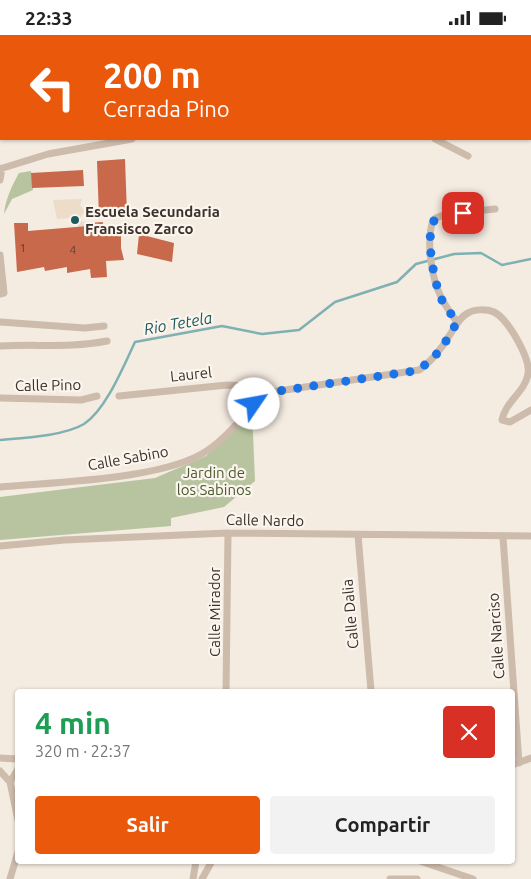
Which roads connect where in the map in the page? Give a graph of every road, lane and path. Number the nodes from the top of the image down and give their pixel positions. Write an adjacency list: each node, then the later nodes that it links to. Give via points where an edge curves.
1 (126, 140): 4 (street, via 48,154)
2 (437, 140): 3 (street)
3 (468, 156)
4 (1, 168): 5 (street)
5 (0, 180)
6 (495, 209): 10 (street, via 447,214 433,220 430,247 435,279 441,298)
7 (0, 255): 8 (street, via 4,293)
8 (0, 294)
9 (0, 322): 11 (street, via 85,328)
10 (457, 322): 14 (street, via 448,338 419,370); 18 (street, via 469,311 476,310 494,313 502,320 522,347 528,366 524,386 502,420 510,422)
11 (104, 326)
12 (107, 341): 13 (street, via 72,346)
13 (0, 347)
14 (265, 393): 15 (street, Laurel, via 246,386 227,385); 19 (street, Calle Sabino, via 222,438 193,458 162,468 96,479)
15 (119, 395)
16 (97, 397): 17 (street, Calle Pino)
17 (0, 399)
18 (531, 410)
19 (0, 487)
20 (228, 533): 21 (street, Calle Nardo); 24 (street, Calle Nardo); 25 (street, Calle Mirador)
21 (358, 535): 23 (street, Calle Nardo); 26 (street, Calle Dalia)
22 (531, 536): 23 (street, Calle Nardo)
23 (503, 537): 27 (street, Calle Narciso)
24 (0, 546)
25 (226, 689)
26 (371, 689)
27 (512, 689)
28 (515, 747): 32 (street, Calle Narciso)
29 (0, 758): 31 (street)
30 (531, 758): 32 (street)
31 (15, 759)
32 (516, 764)
33 (0, 771): 35 (street)
34 (15, 774): 35 (street)
35 (10, 782): 36 (street)
36 (15, 806)
37 (15, 862): 41 (street)
38 (196, 864): 42 (street)
39 (210, 864): 43 (street)
40 (429, 864): 46 (street)
41 (10, 879)
42 (193, 879)
43 (202, 879)
44 (390, 879): 45 (street)
45 (417, 879)
46 (473, 879)

